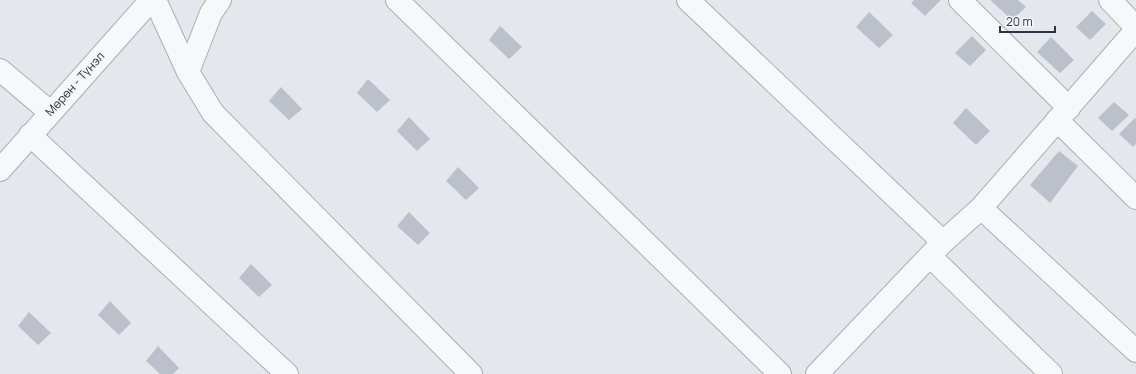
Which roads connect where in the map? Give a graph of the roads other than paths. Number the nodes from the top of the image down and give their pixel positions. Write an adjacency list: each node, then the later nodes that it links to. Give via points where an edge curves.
1 (151, 0): 12 (street, Мөрөн - Түнэл)
2 (155, 0): 11 (street)
3 (220, 0): 11 (street, via 211,13)
4 (397, 0): 22 (street)
5 (688, 0): 18 (street)
6 (960, 0): 13 (street)
7 (1110, 0): 8 (street)
8 (1136, 27)
9 (1136, 30): 13 (street)
10 (0, 70): 12 (street)
11 (188, 72): 21 (street, via 213,113)
12 (50, 112): 14 (street, Мөрөн - Түнэл)
13 (1063, 114): 16 (street); 17 (street)
14 (30, 135): 15 (street, Мөрөн - Түнэл); 20 (street)
15 (0, 170)
16 (1136, 198)
17 (981, 208): 18 (street); 19 (street)
18 (936, 249): 23 (street); 24 (street)
19 (1136, 351)
20 (287, 374)
21 (471, 374)
22 (780, 374)
23 (817, 374)
24 (1051, 374)

